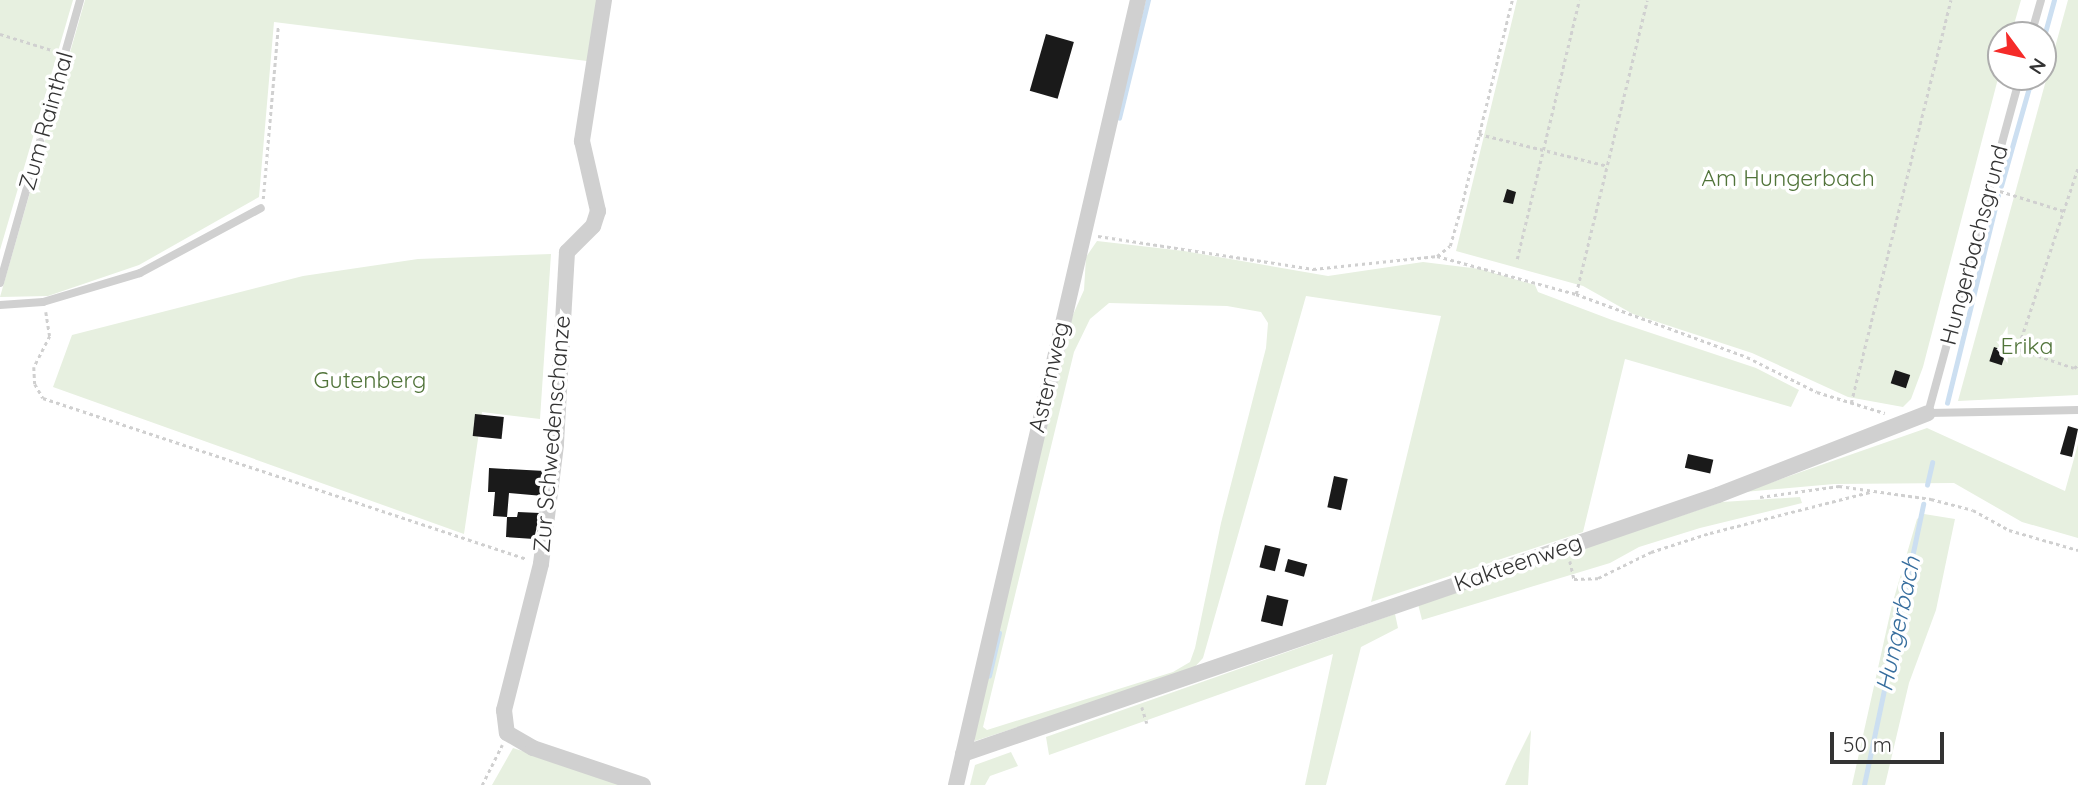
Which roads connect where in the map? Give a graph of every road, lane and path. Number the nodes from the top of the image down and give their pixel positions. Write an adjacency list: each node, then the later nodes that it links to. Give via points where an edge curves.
1 (80, 0): 12 (lane, Zum Rainthal)
2 (604, 0): 37 (street, Zur Schwedenschanze, via 582,141 598,211 593,226 567,253 556,445)
3 (1138, 0): 21 (street, Asternweg)
4 (1512, 0): 14 (path)
5 (1579, 0): 15 (path)
6 (1647, 0): 16 (path)
7 (1951, 0): 29 (path)
8 (2041, 0): 9 (lane)
9 (2035, 21)
10 (278, 28): 19 (path)
11 (0, 34): 12 (path)
12 (64, 54): 24 (lane, Zum Rainthal)
13 (2016, 91): 31 (lane, Hungerbachsgrund)
14 (1479, 134): 15 (path); 22 (path, via 1450,246)
15 (1543, 150): 16 (path); 23 (path)
16 (1608, 166): 25 (path)
17 (2078, 169): 20 (path)
18 (2009, 194): 20 (path)
19 (261, 208): 26 (lane, via 140,273)
20 (2064, 211): 28 (path, via 2018,349 2074,368)
21 (1081, 234): 22 (path, via 1313,269); 39 (street, Asternweg)
22 (1437, 256): 25 (path)
23 (1517, 259)
24 (0, 283)
25 (1576, 295): 29 (path, via 1747,357 1817,392)
26 (43, 302): 27 (lane); 37 (path, via 50,336 34,367 35,384 43,398)
27 (0, 305)
28 (2078, 365)
29 (1851, 403): 32 (path)
30 (2078, 410): 31 (lane, Kakteenweg)
31 (1928, 413): 32 (street, Kakteenweg)
32 (1909, 421): 35 (street, Kakteenweg)
33 (1873, 492): 34 (path, via 1839,486); 35 (path, via 1710,533 1651,552 1598,578 1574,579); 36 (path, via 1973,510 2009,530)
34 (1752, 498)
35 (1568, 546): 39 (street, Kakteenweg)
36 (2078, 550)
37 (541, 564): 38 (street, Zur Schwedenschanze, via 504,710)
38 (507, 733): 40 (path); 41 (street, via 533,748)
39 (963, 754): 42 (street, Asternweg)
40 (482, 785)
41 (643, 785)
42 (956, 785)

